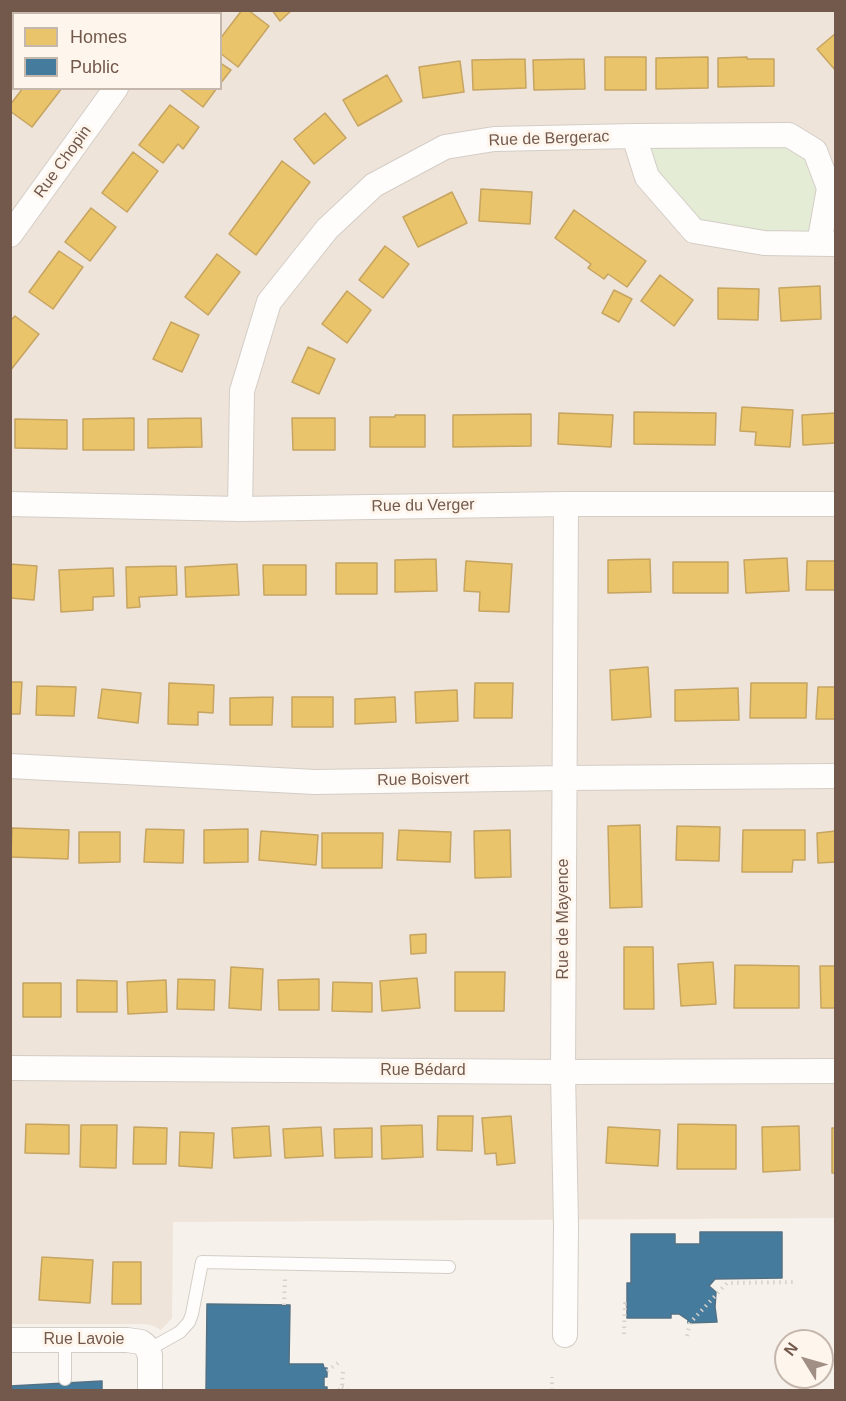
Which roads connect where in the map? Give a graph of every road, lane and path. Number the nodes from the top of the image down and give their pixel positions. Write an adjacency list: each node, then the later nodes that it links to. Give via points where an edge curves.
1 (115, 90): 3 (street, Rue Chopin)
2 (634, 136): 4 (street, Rue de Bergerac, via 646,177 694,231 764,243); 4 (street, Rue de Bergerac, via 789,135 815,152 829,188); 8 (street, Rue de Bergerac, via 494,139 445,147 374,185 327,228 269,302 242,392)
3 (10, 235)
4 (827, 244)
5 (10, 504): 8 (street, Rue du Verger)
6 (566, 504): 7 (street, Rue du Verger); 8 (street, Rue du Verger); 11 (street, Rue de Mayence)
7 (836, 504)
8 (240, 509)
9 (10, 766): 11 (street, Rue Boisvert, via 315,782)
10 (836, 776): 11 (street, Rue Boisvert)
11 (564, 778): 14 (street, Rue de Mayence)
12 (10, 1068): 14 (street, Rue Bédard)
13 (836, 1071): 14 (street, Rue Bédard)
14 (563, 1072): 23 (street, Rue de Mayence)
15 (449, 1267): 27 (lane, via 202,1262 189,1322 180,1332)
16 (797, 1282): 20 (path, via 727,1283)
17 (285, 1293): 19 (path)
18 (627, 1304): 22 (path)
19 (284, 1305)
20 (703, 1309): 21 (path); 24 (path, via 690,1323)
21 (708, 1315)
22 (624, 1334)
23 (565, 1335)
24 (687, 1336)
25 (10, 1340): 26 (street, Rue Lavoie)
26 (65, 1340): 27 (street, Rue Lavoie, via 135,1341); 32 (lane)
27 (148, 1350): 34 (street, Rue Lavoie)
28 (338, 1363): 30 (path)
29 (343, 1370): 33 (path)
30 (327, 1371)
31 (552, 1377): 36 (path)
32 (65, 1379)
33 (340, 1389): 35 (path)
34 (150, 1390)
35 (348, 1390)
36 (552, 1390)

